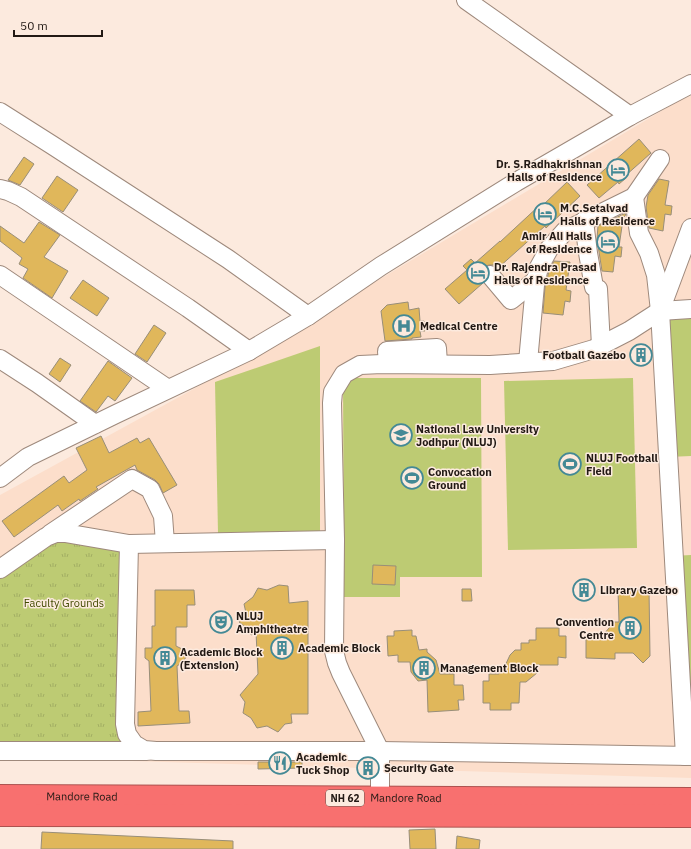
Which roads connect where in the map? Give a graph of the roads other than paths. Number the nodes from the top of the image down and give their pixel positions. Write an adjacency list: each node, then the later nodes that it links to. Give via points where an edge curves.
1 (466, 0): 4 (street)
2 (691, 84): 4 (street)
3 (0, 112): 15 (street, via 221,255)
4 (630, 116): 15 (street, via 516,182 381,266)
5 (660, 159): 7 (street)
6 (0, 189): 17 (street, via 21,197 188,308)
7 (634, 197): 8 (street); 14 (street, via 639,233 656,275)
8 (584, 221): 12 (street, via 565,231 549,249 539,267); 16 (street, via 594,287 598,289)
9 (691, 228): 14 (street)
10 (0, 275): 20 (street)
11 (490, 275): 12 (street, via 511,300)
12 (536, 280): 19 (street)
13 (691, 309): 14 (street)
14 (660, 311): 16 (street); 31 (street)
15 (308, 316): 17 (street)
16 (601, 346): 19 (street, via 553,361)
17 (249, 352): 20 (street)
18 (0, 359): 21 (street)
19 (528, 362): 24 (street, via 360,365 344,374 333,392 332,403)
20 (168, 389): 21 (street)
21 (95, 424): 22 (street, via 28,457)
22 (0, 478)
23 (46, 537): 25 (street, via 65,533); 26 (street, via 132,479 150,490 162,516); 27 (street)
24 (336, 540): 26 (street); 30 (street, via 334,651 341,673)
25 (129, 544): 26 (street); 29 (street, via 126,734 134,744 144,750)
26 (165, 544)
27 (0, 569)
28 (0, 750): 29 (street)
29 (156, 751): 30 (street)
30 (380, 751): 31 (street); 33 (street)
31 (688, 756)
32 (0, 796): 33 (highway, Mandore Road / NH 62)
33 (380, 798): 34 (highway, Mandore Road / NH 62)
34 (691, 799)
35 (0, 815): 36 (highway, Mandore Road)
36 (691, 816)

